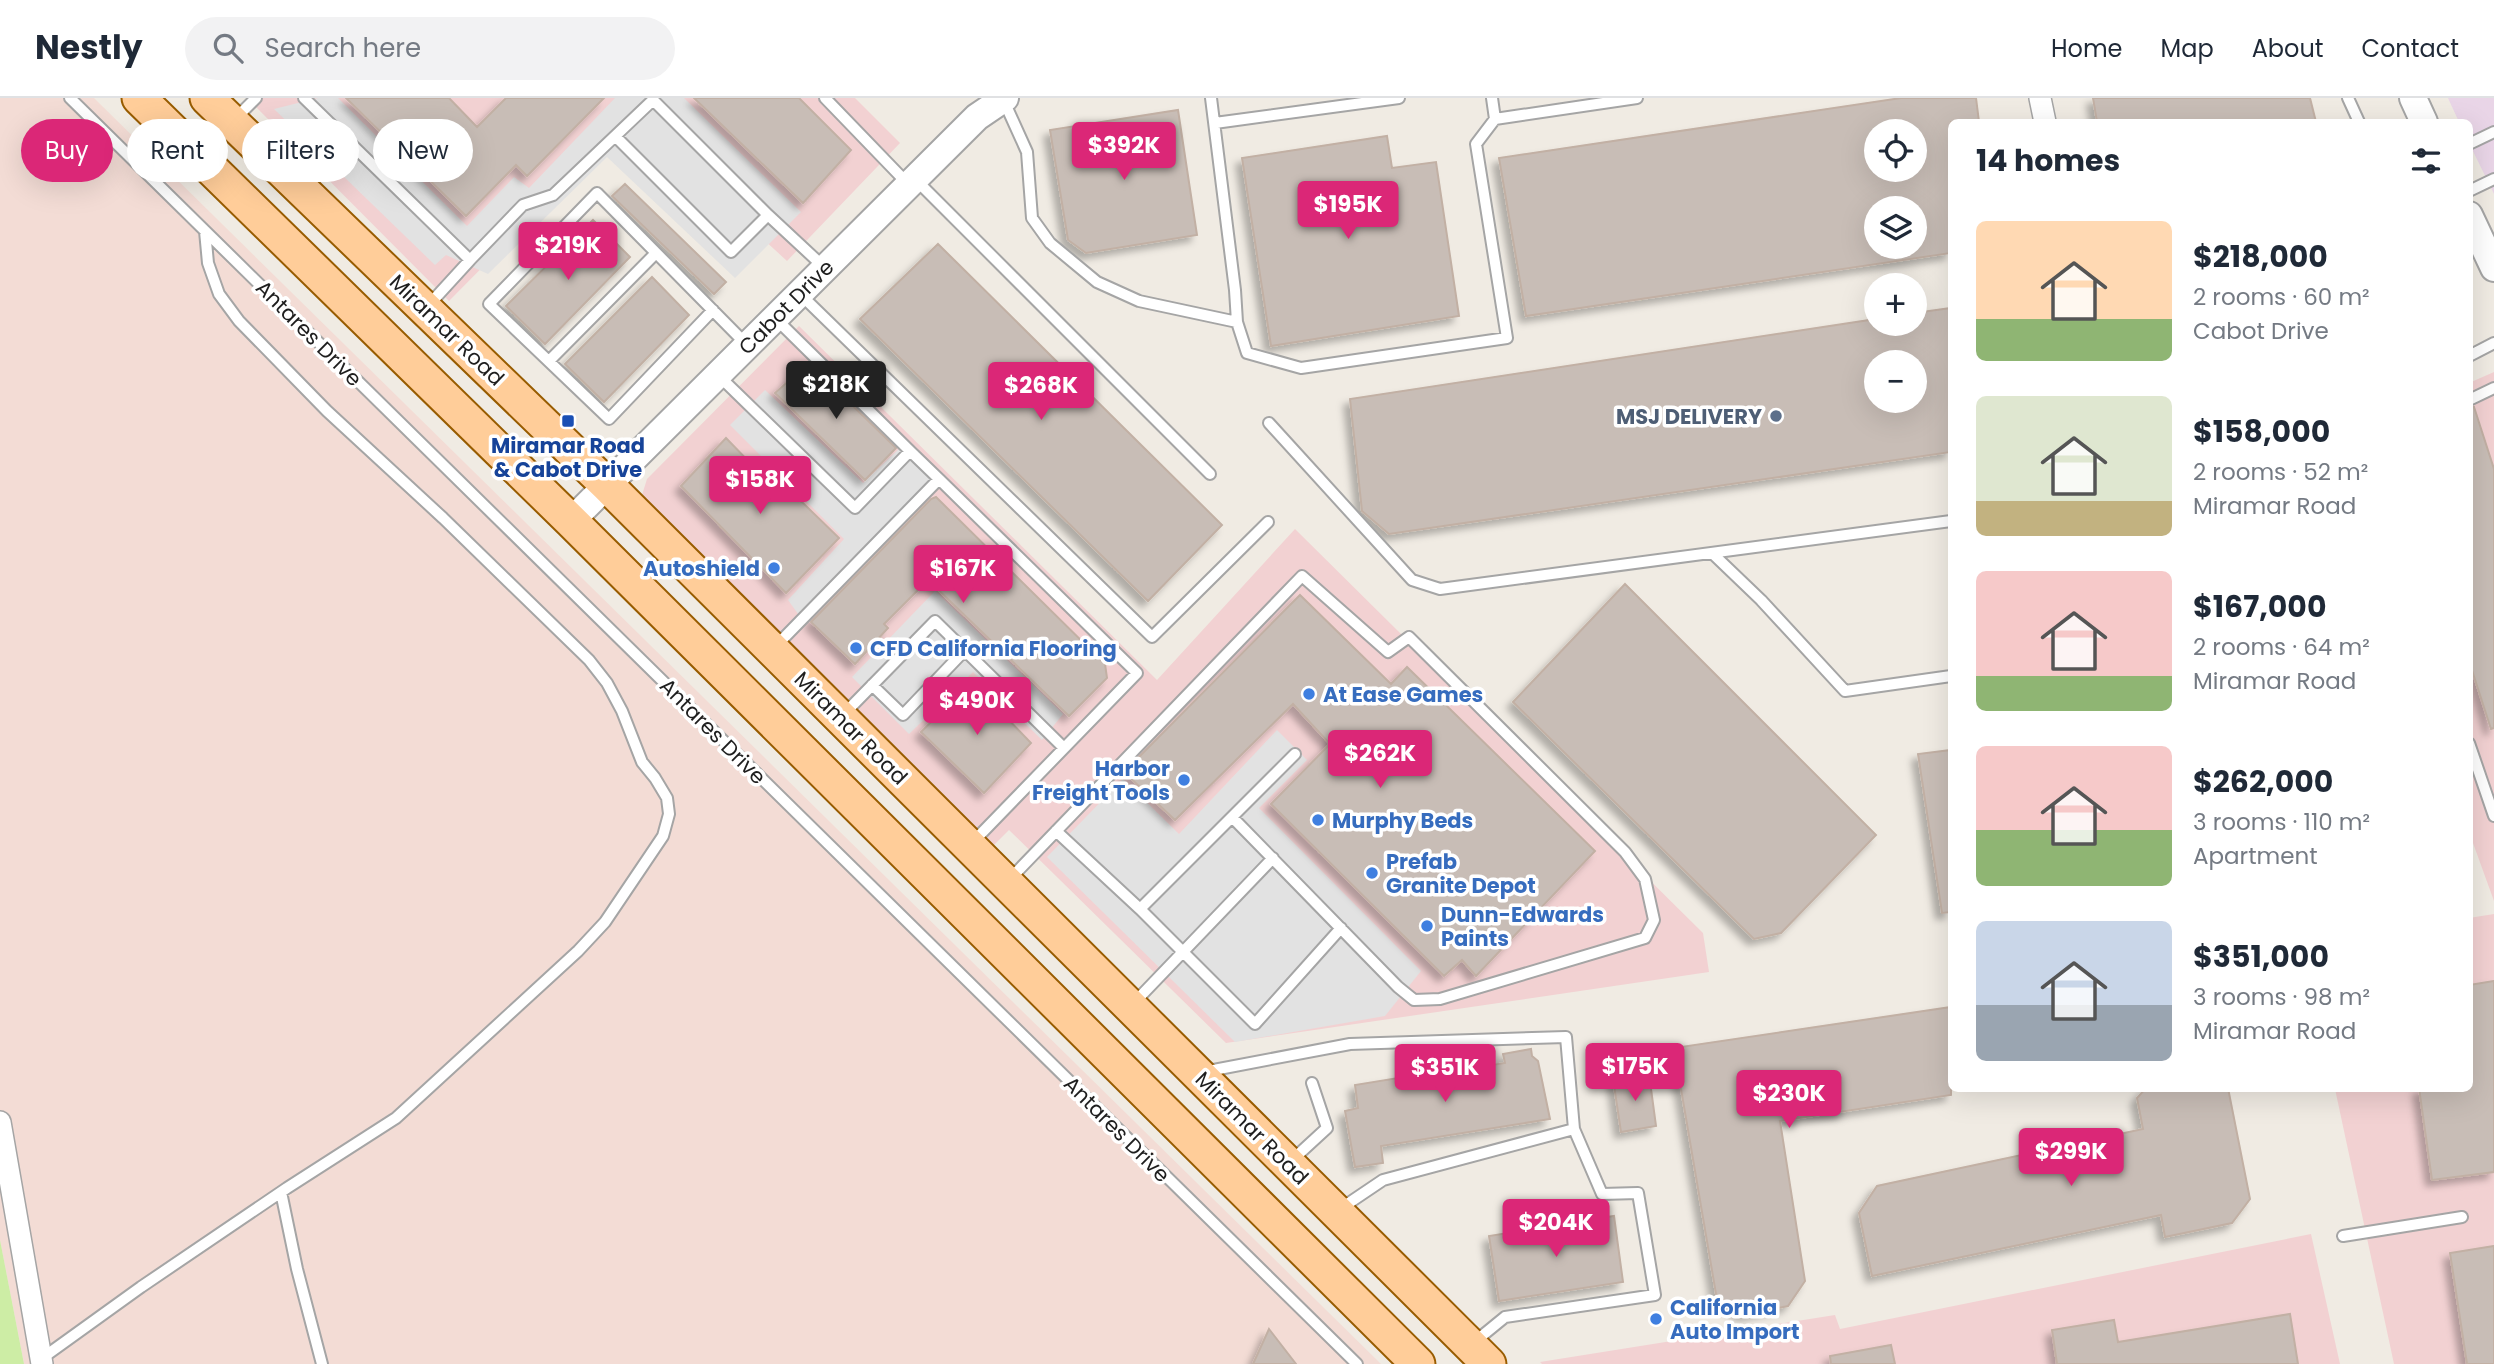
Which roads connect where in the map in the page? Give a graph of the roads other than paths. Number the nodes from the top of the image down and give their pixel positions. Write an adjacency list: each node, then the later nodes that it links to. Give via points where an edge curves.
1 (70, 98): 29 (lane, Antares Drive)
2 (139, 98): 51 (main road)
3 (207, 98): 19 (main road, Miramar Road)
4 (256, 98): 19 (lane)
5 (304, 98): 31 (lane)
6 (825, 98): 25 (lane)
7 (1004, 98): 25 (street, Cabot Drive, via 977,117); 38 (lane, via 1027,152 1032,218 1050,243 1097,282 1139,301)
8 (1211, 98): 20 (lane)
9 (1399, 98): 20 (lane)
10 (1492, 98): 15 (lane)
11 (1637, 98): 15 (lane)
12 (2040, 98): 16 (street)
13 (2348, 98): 17 (lane)
14 (2413, 98): 18 (street)
15 (1495, 119): 38 (lane, via 1476,144 1507,338 1301,368 1247,353)
16 (2044, 119)
17 (2358, 119)
18 (2423, 119)
19 (232, 122): 35 (main road, Miramar Road)
20 (1215, 122): 38 (lane)
21 (2494, 132): 23 (lane)
22 (616, 137): 27 (lane, via 731,252); 27 (lane, via 653,100); 31 (lane, via 553,195 523,205)
23 (2473, 142)
24 (2494, 179): 26 (lane)
25 (912, 182): 32 (street, Cabot Drive); 48 (lane)
26 (2473, 189)
27 (768, 215): 32 (lane)
28 (2473, 223): 33 (street)
29 (205, 231): 78 (lane, via 208,263 219,294 239,321 589,660 622,711 642,762 667,798 669,814 656,846 605,922 578,951 396,1118); 85 (lane, Antares Drive)
30 (656, 253): 36 (lane); 42 (lane); 42 (lane, via 597,193 489,304)
31 (470, 260): 35 (lane)
32 (825, 268): 34 (street, Cabot Drive)
33 (2494, 268)
34 (800, 294): 37 (street, Cabot Drive); 53 (lane, via 1152,637)
35 (425, 309): 50 (main road, Miramar Road)
36 (713, 310): 40 (lane); 42 (lane, via 610,419)
37 (775, 318): 40 (street, Cabot Drive); 47 (lane)
38 (1237, 322)
39 (2494, 343): 41 (lane)
40 (748, 346): 43 (street, Cabot Drive)
41 (2473, 354)
42 (549, 361)
43 (719, 374): 47 (lane, via 855,508); 50 (street, Cabot Drive)
44 (2494, 388): 45 (lane)
45 (2473, 398)
46 (1269, 423): 54 (lane, via 1412,580 1440,589)
47 (911, 451): 49 (lane)
48 (1210, 474)
49 (939, 479): 55 (lane); 60 (lane, via 1137,673)
50 (607, 485): 51 (street, Cabot Drive); 55 (main road, Miramar Road)
51 (571, 521): 86 (main road)
52 (1948, 521): 54 (lane)
53 (1268, 522)
54 (1712, 553): 57 (lane, via 1845,691)
55 (772, 650): 59 (main road, Miramar Road)
56 (965, 650): 58 (lane, via 935,621); 58 (lane, via 903,715); 60 (lane)
57 (1948, 676)
58 (872, 685): 59 (lane)
59 (840, 718): 66 (main road, Miramar Road)
60 (1064, 748): 66 (lane)
61 (1295, 754): 64 (lane)
62 (2473, 755): 63 (lane)
63 (2494, 816)
64 (1232, 817): 67 (lane); 69 (lane)
65 (1056, 831): 68 (lane); 69 (lane); 70 (lane, via 1302,576 1388,652 1409,637 1625,852 1645,879 1654,920 1645,938 1440,999 1414,1000)
66 (969, 846): 68 (main road, Miramar Road)
67 (1273, 858): 70 (lane); 71 (lane)
68 (1006, 883): 72 (main road, Miramar Road)
69 (1140, 909): 71 (lane)
70 (1341, 928): 71 (lane, via 1255,1024)
71 (1182, 952): 72 (lane)
72 (1130, 1007): 73 (main road, Miramar Road)
73 (1197, 1073): 76 (lane, via 1350,1044 1566,1037); 77 (main road, Miramar Road)
74 (1312, 1083): 77 (lane, via 1326,1128)
75 (0, 1122): 83 (street)
76 (1574, 1129): 79 (lane, via 1383,1180); 82 (lane, via 1602,1194 1638,1193 1655,1295 1505,1317)
77 (1287, 1164): 79 (main road, Miramar Road)
78 (281, 1192): 83 (lane); 84 (lane)
79 (1336, 1212): 82 (main road, Miramar Road)
80 (2462, 1217): 81 (lane)
81 (2343, 1236)
82 (1479, 1355)
83 (42, 1361)
84 (322, 1364)
85 (1357, 1364)
86 (1418, 1364)

